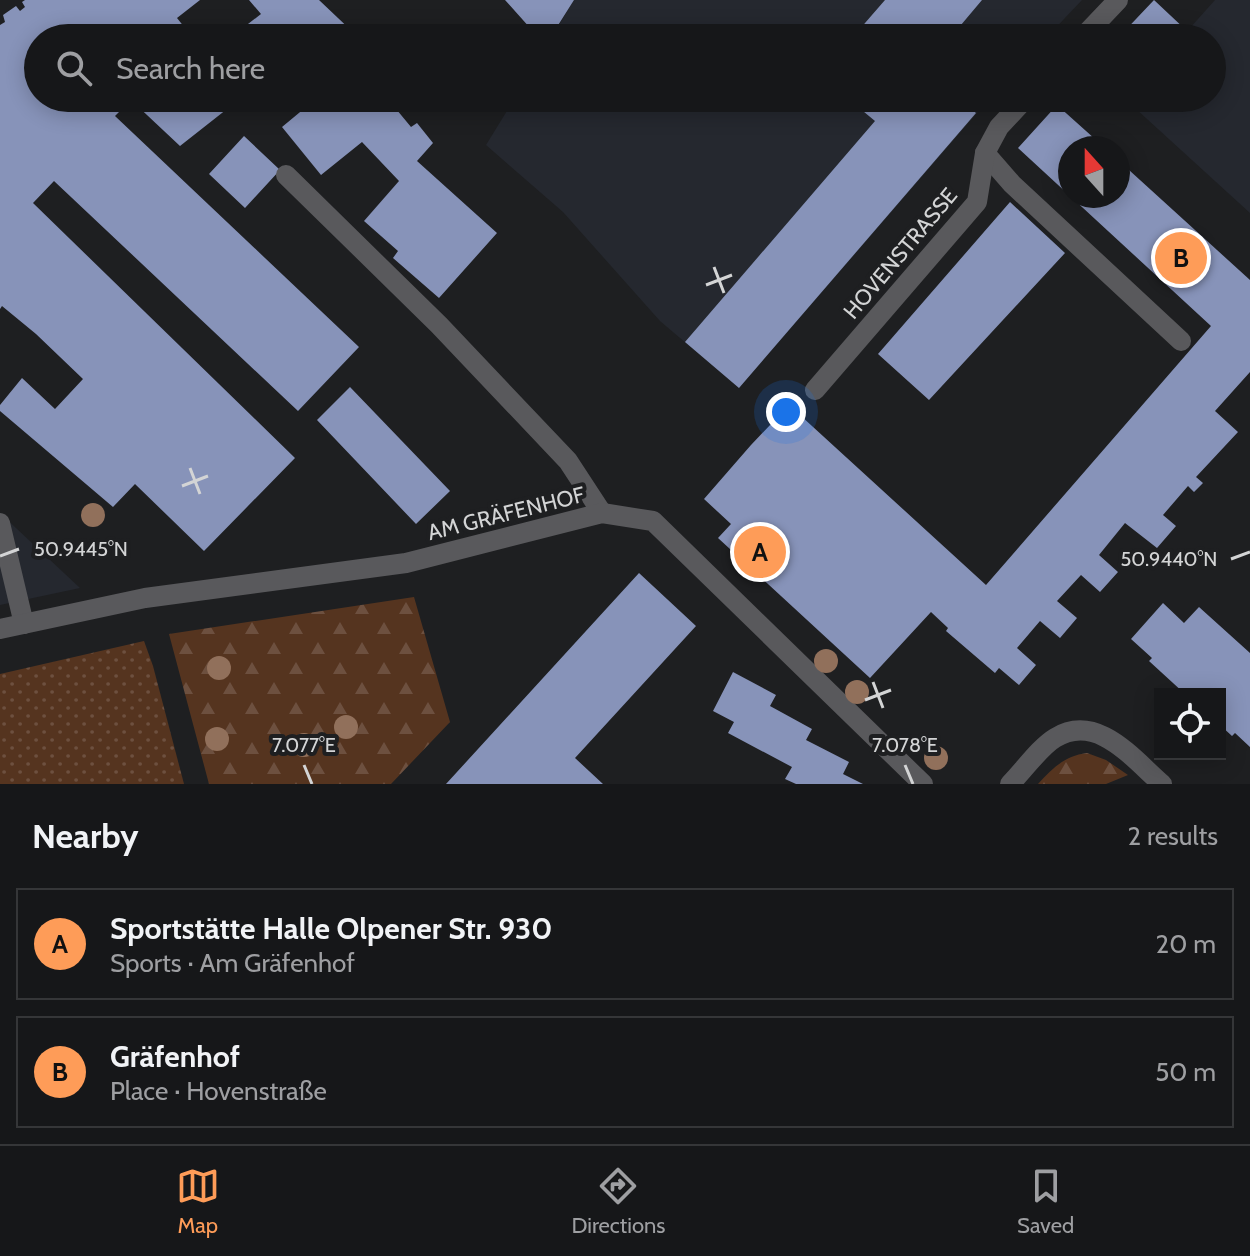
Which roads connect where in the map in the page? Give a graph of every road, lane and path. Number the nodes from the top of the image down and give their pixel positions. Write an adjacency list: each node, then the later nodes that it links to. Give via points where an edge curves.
1 (1118, 0): 2 (street)
2 (1095, 24)
3 (1013, 112): 4 (street, HOVENSTRASSE)
4 (985, 153): 6 (street); 7 (street, HOVENSTRASSE, via 977,202)
5 (286, 175): 8 (street, via 568,461)
6 (1181, 341)
7 (815, 390)
8 (602, 513): 10 (street, AM GRÄFENHOF, via 406,563 145,598); 12 (street, AM GRÄFENHOF, via 653,521)
9 (1, 525): 10 (street)
10 (24, 624): 11 (street, AM GRÄFENHOF)
11 (0, 629)
12 (923, 784)
13 (1010, 784): 14 (street, via 1054,738 1081,729 1108,737)
14 (1162, 784)

